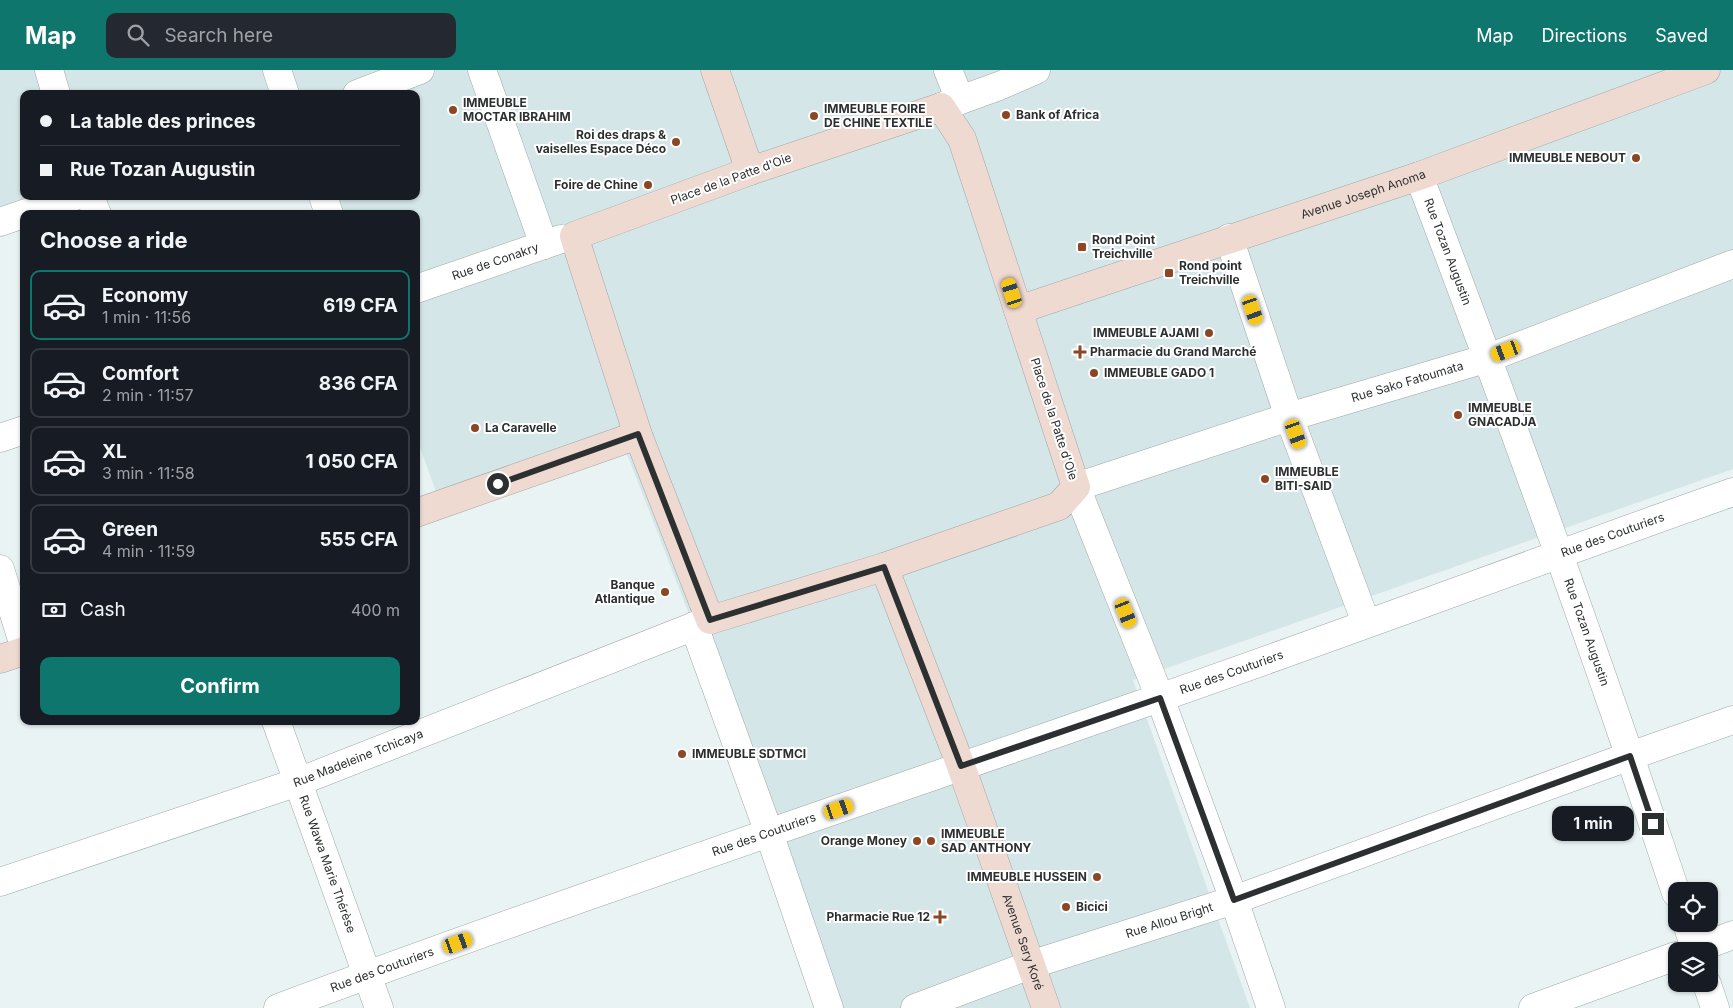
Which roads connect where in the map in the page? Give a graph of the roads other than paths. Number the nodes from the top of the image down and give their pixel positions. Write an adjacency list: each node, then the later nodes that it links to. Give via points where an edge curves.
1 (49, 70): 9 (street)
2 (277, 70): 10 (street)
3 (420, 70): 11 (street)
4 (482, 70): 21 (street)
5 (715, 70): 13 (street)
6 (948, 70): 12 (street)
7 (1036, 70): 12 (street)
8 (1706, 70): 14 (street, Avenue Joseph Anoma)
9 (55, 90)
10 (284, 90)
11 (368, 90)
12 (950, 103): 13 (street, Place de la Patte d'Oie); 24 (street, Place de la Patte d'Oie)
13 (750, 171): 19 (street, Place de la Patte d'Oie)
14 (1419, 176): 20 (street, Avenue Joseph Anoma); 25 (street, Rue Tozan Augustin)
15 (63, 200): 16 (street)
16 (35, 210)
17 (20, 215): 18 (street)
18 (0, 222)
19 (574, 236): 21 (street, Rue de Conakry); 28 (street)
20 (1229, 238): 24 (street, Avenue Joseph Anoma); 26 (street)
21 (544, 245): 23 (street, Rue de Conakry)
22 (1733, 264): 25 (street, Rue Sako Fatoumata)
23 (420, 288)
24 (1018, 310): 30 (street, Place de la Patte d'Oie)
25 (1488, 358): 26 (street, Rue Sako Fatoumata); 33 (street, Rue Tozan Augustin)
26 (1290, 417): 30 (street, Rue Sako Fatoumata); 37 (street)
27 (20, 431): 29 (street)
28 (638, 434): 32 (street); 36 (street)
29 (0, 438)
30 (1076, 487): 34 (street, Place de la Patte d'Oie, via 1059,506); 41 (street)
31 (1733, 492): 33 (street, Rue des Couturiers)
32 (420, 512)
33 (1558, 554): 37 (street, Rue des Couturiers); 44 (street, Rue Tozan Augustin)
34 (884, 567): 36 (street, Place de la Patte d'Oie); 45 (street, Avenue Sery Koré)
35 (0, 569): 38 (street)
36 (702, 623): 46 (street, Rue Madeleine Tchicaya); 47 (street)
37 (1366, 623): 41 (street, Rue des Couturiers)
38 (20, 633)
39 (20, 652): 40 (street)
40 (0, 660)
41 (1160, 698): 45 (street, Rue des Couturiers); 50 (street)
42 (1733, 720): 44 (street, Rue Allou Bright)
43 (277, 725): 46 (street, Rue Wawa Marie Thérèse)
44 (1630, 756): 49 (street, Rue Tozan Augustin); 50 (street, Rue Allou Bright)
45 (961, 766): 47 (street, Rue des Couturiers); 54 (street, Avenue Sery Koré)
46 (298, 782): 48 (street, Rue Madeleine Tchicaya); 55 (street, Rue Wawa Marie Thérèse)
47 (769, 833): 55 (street, Rue des Couturiers); 59 (street)
48 (0, 882)
49 (1672, 882)
50 (1234, 900): 54 (street, Rue Allou Bright); 62 (street)
51 (1733, 935): 52 (street)
52 (1715, 942)
53 (1668, 960): 63 (street)
54 (1030, 965): 60 (street, Rue Allou Bright); 61 (street, Avenue Sery Koré)
55 (366, 975): 57 (street, Rue des Couturiers); 58 (street, Rue Wawa Marie Thérèse)
56 (1710, 992): 64 (street)
57 (278, 1008)
58 (378, 1008)
59 (829, 1008)
60 (915, 1008)
61 (1046, 1008)
62 (1271, 1008)
63 (1533, 1008)
64 (1715, 1008)

